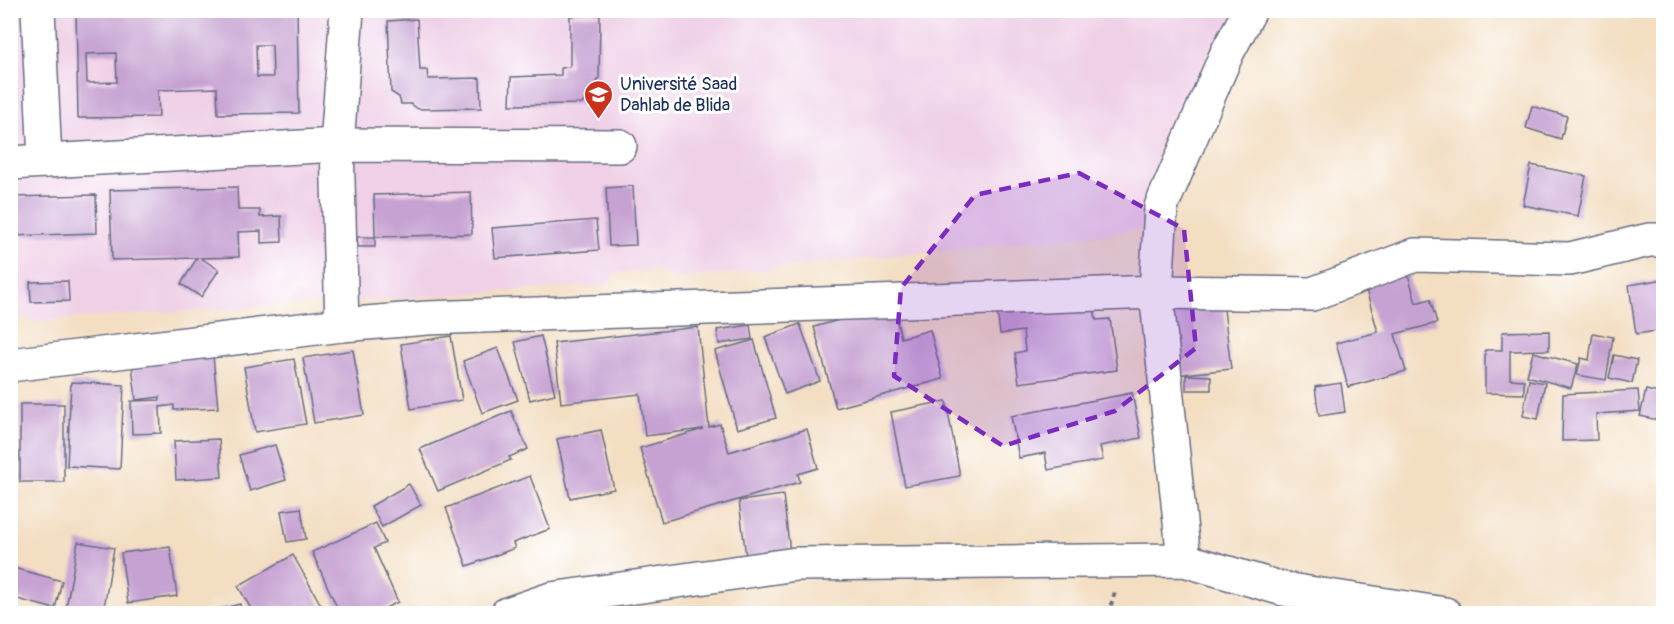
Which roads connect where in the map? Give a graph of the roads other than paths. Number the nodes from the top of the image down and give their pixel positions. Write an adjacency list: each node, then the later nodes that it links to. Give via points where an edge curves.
1 (38, 10): 6 (street)
2 (348, 10): 4 (street)
3 (1250, 10): 9 (street, via 1227,53 1161,207)
4 (337, 145): 5 (street); 6 (street); 10 (street)
5 (620, 146)
6 (45, 161): 7 (street)
7 (10, 163)
8 (1664, 240): 9 (street, via 1570,259 1415,255 1312,294)
9 (1156, 292): 10 (street, via 427,318); 12 (street)
10 (342, 325): 11 (street)
11 (10, 365)
12 (1184, 560): 13 (street, via 796,564 551,599); 14 (street, via 1283,589)
13 (507, 614)
14 (1445, 614)

